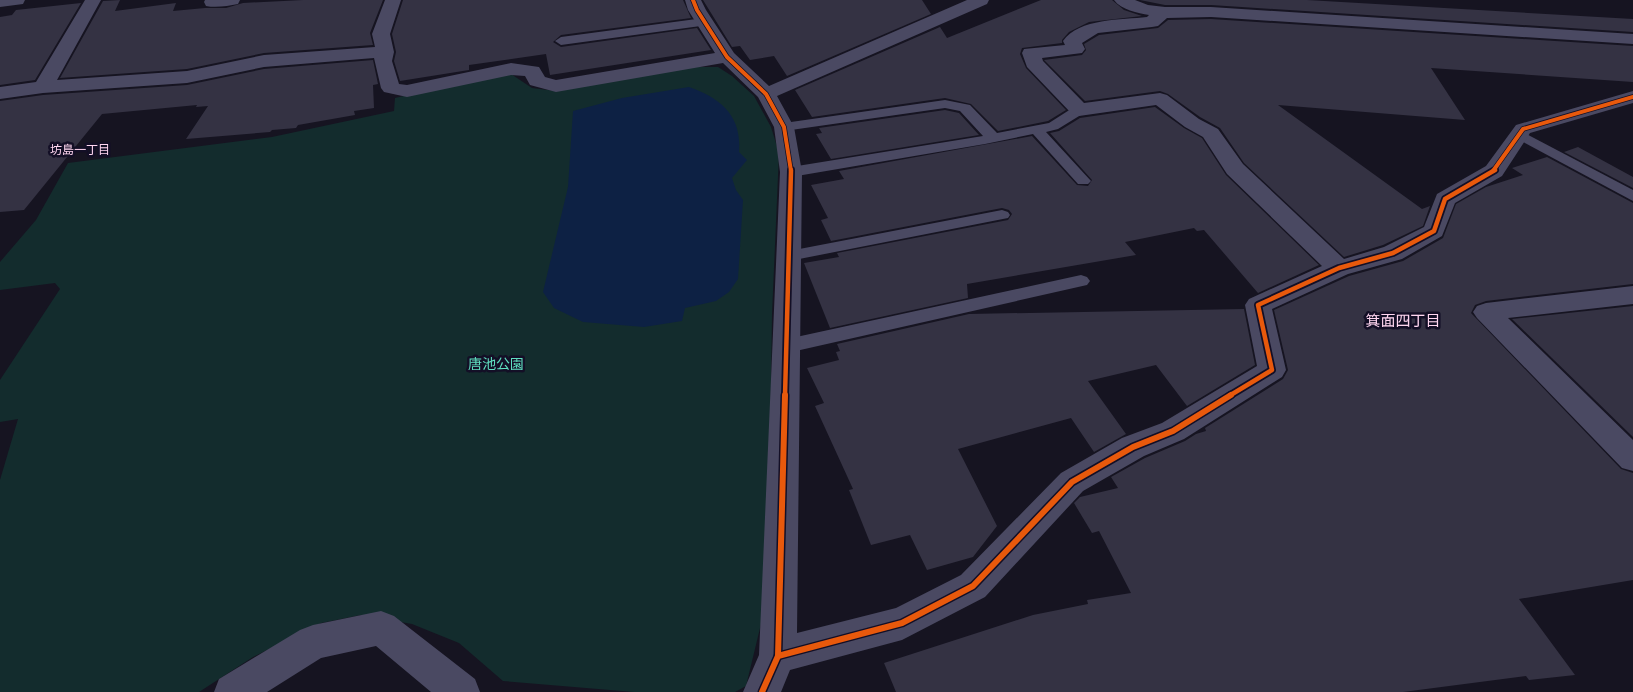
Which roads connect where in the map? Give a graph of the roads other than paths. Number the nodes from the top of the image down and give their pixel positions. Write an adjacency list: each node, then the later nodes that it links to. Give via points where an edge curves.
1 (17, 0): 7 (street)
2 (94, 0): 15 (street)
3 (232, 0): 8 (street)
4 (393, 0): 13 (street, via 381,34)
5 (981, 0): 17 (street)
6 (1122, 0): 10 (street)
7 (0, 2)
8 (212, 2)
9 (699, 11): 12 (lane); 14 (street)
10 (1161, 14): 11 (street, via 1211,12); 19 (street, via 1152,22 1094,28 1072,40 1076,49 1031,53 1034,62)
11 (1633, 40)
12 (561, 41)
13 (385, 52): 14 (street, via 383,61 391,88 407,91 511,69 532,71 538,81 556,86); 15 (street, via 264,61 187,77)
14 (727, 58): 17 (street)
15 (43, 88): 16 (street)
16 (0, 93)
17 (766, 94): 20 (street)
18 (1633, 97): 22 (street, via 1523,130)
19 (1079, 110): 21 (lane, via 1053,126); 29 (street, via 1160,98 1192,123 1211,133 1235,169)
20 (784, 127): 23 (lane, via 945,104 965,108); 24 (street)
21 (1038, 130): 23 (lane); 25 (lane)
22 (1519, 134): 26 (lane); 29 (street, via 1494,171 1445,199 1434,231 1393,253)
23 (993, 138): 24 (lane)
24 (791, 172): 28 (street)
25 (1083, 181)
26 (1633, 196)
27 (1002, 215): 28 (lane)
28 (789, 256): 32 (street)
29 (1338, 268): 34 (street, via 1258,305 1272,370 1174,431 1133,447 1072,482 973,586 902,623)
30 (1081, 281): 32 (lane)
31 (1633, 295): 33 (street, via 1486,312)
32 (787, 346): 34 (street)
33 (1633, 459)
34 (778, 656): 37 (street)
35 (232, 692): 36 (street, via 313,642 381,628)
36 (461, 692)
37 (762, 692)

